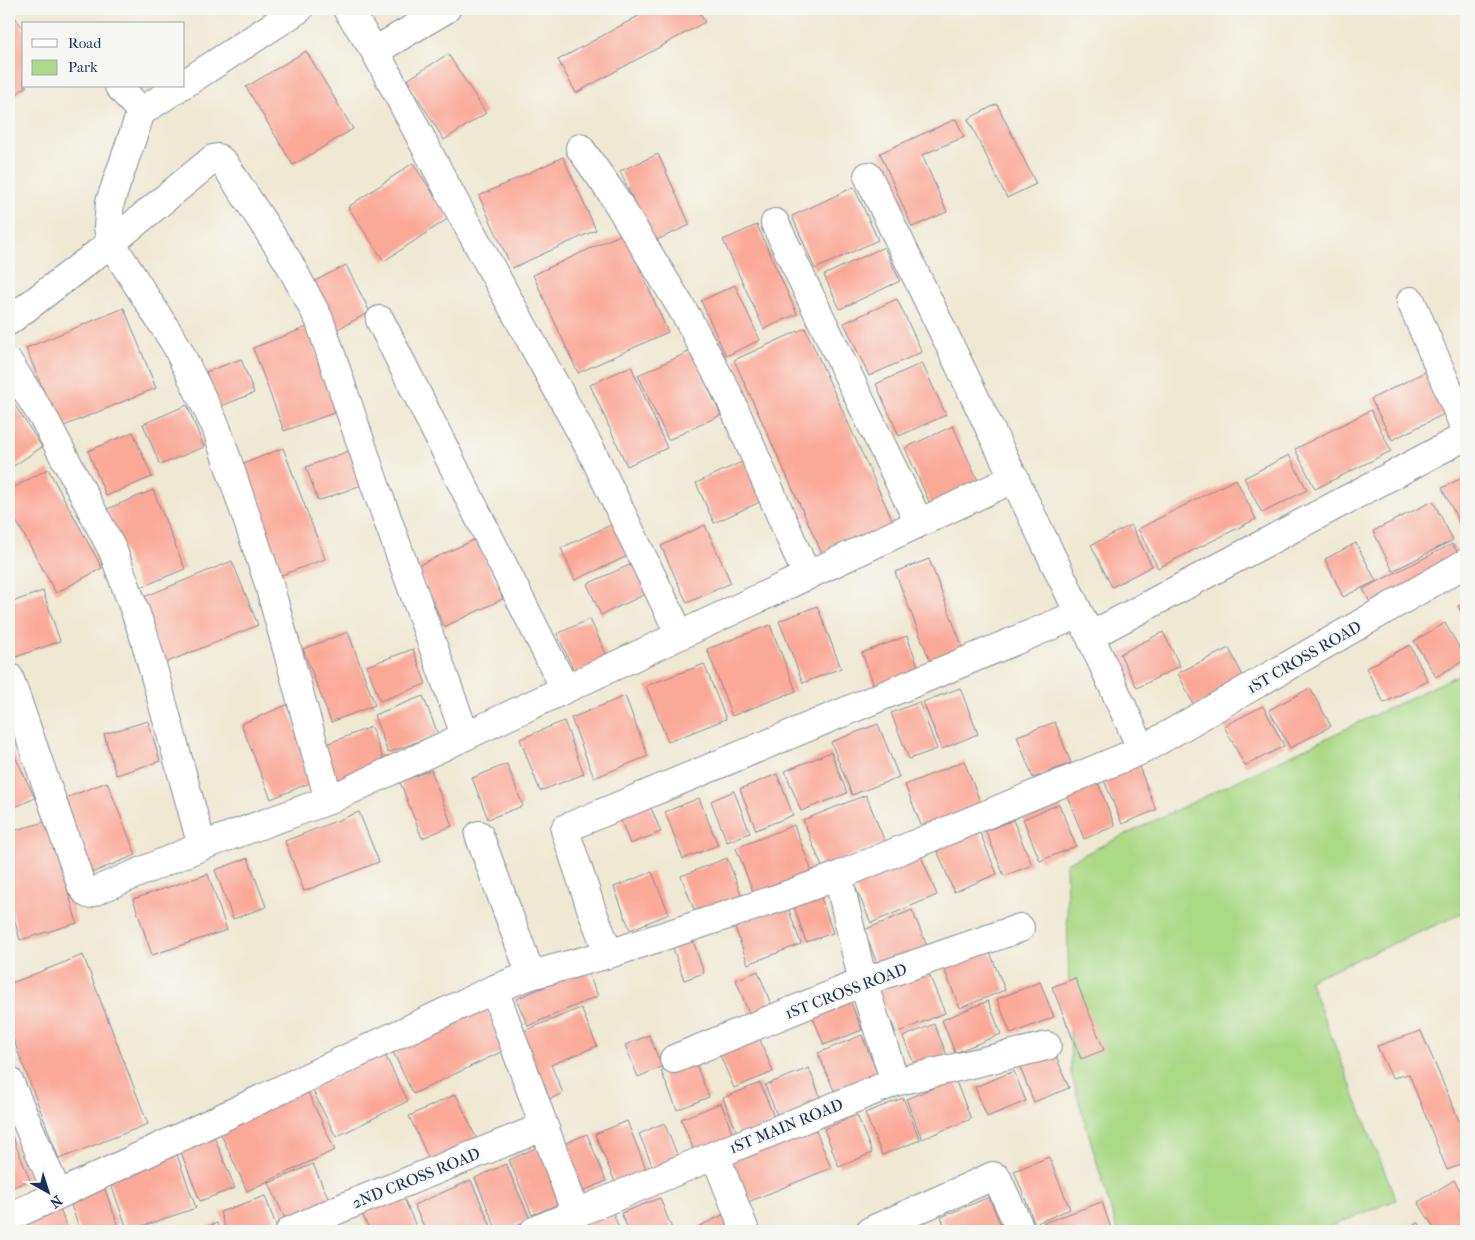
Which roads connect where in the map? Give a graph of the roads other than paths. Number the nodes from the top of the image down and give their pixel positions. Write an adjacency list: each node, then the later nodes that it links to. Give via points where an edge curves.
1 (299, 9): 5 (street)
2 (347, 9): 4 (street)
3 (446, 9): 4 (street)
4 (375, 51): 24 (street, via 593,454)
5 (185, 83)
6 (121, 88): 8 (street)
7 (177, 88): 8 (street)
8 (141, 112): 12 (street, via 110,202 108,227)
9 (580, 148): 22 (street, via 611,192 687,317 728,394)
10 (868, 176): 19 (street)
11 (776, 223): 20 (street)
12 (111, 243): 14 (street); 27 (street, via 213,159 218,158 224,163 288,262 318,319); 29 (street, via 176,345 216,427 268,581)
13 (1411, 301): 17 (street)
14 (9, 320)
15 (380, 320): 26 (street)
16 (9, 363): 31 (street, via 46,422 112,551 144,636)
17 (1466, 431)
18 (1466, 436): 23 (street)
19 (1015, 478): 20 (street); 23 (street)
20 (919, 523): 22 (street)
21 (1466, 563): 28 (street, 1ST CROSS ROAD)
22 (807, 576): 24 (street)
23 (1085, 625): 28 (street); 34 (street, via 566,828)
24 (680, 635): 26 (street)
25 (9, 677): 31 (street, via 82,887 88,894)
26 (566, 689): 27 (street)
27 (465, 735): 29 (street)
28 (1142, 750): 32 (street, 1ST CROSS ROAD)
29 (328, 800): 31 (street)
30 (479, 835): 35 (street)
31 (202, 846)
32 (838, 876): 34 (street, 1ST CROSS ROAD); 36 (street)
33 (1020, 928): 36 (street, 1ST CROSS ROAD)
34 (609, 954): 35 (street, 1ST CROSS ROAD)
35 (531, 975): 37 (street, 1ST CROSS ROAD)
36 (863, 982): 39 (street, 1ST CROSS ROAD); 41 (street)
37 (494, 989): 42 (street); 44 (street, 1ST CROSS ROAD)
38 (1047, 1046): 41 (street, 1ST MAIN ROAD)
39 (674, 1059)
40 (9, 1081): 44 (street)
41 (895, 1082): 43 (street, 1ST MAIN ROAD)
42 (543, 1127): 45 (street); 47 (street, 2ND CROSS ROAD)
43 (715, 1154): 45 (street, 1ST MAIN ROAD); 49 (street)
44 (58, 1195): 46 (street, 1ST CROSS ROAD)
45 (576, 1214): 48 (street, 1ST MAIN ROAD)
46 (9, 1217)
47 (290, 1231)
48 (534, 1231)
49 (745, 1231)
50 (870, 1231): 51 (street, via 993,1176 997,1178)
51 (1021, 1231)

